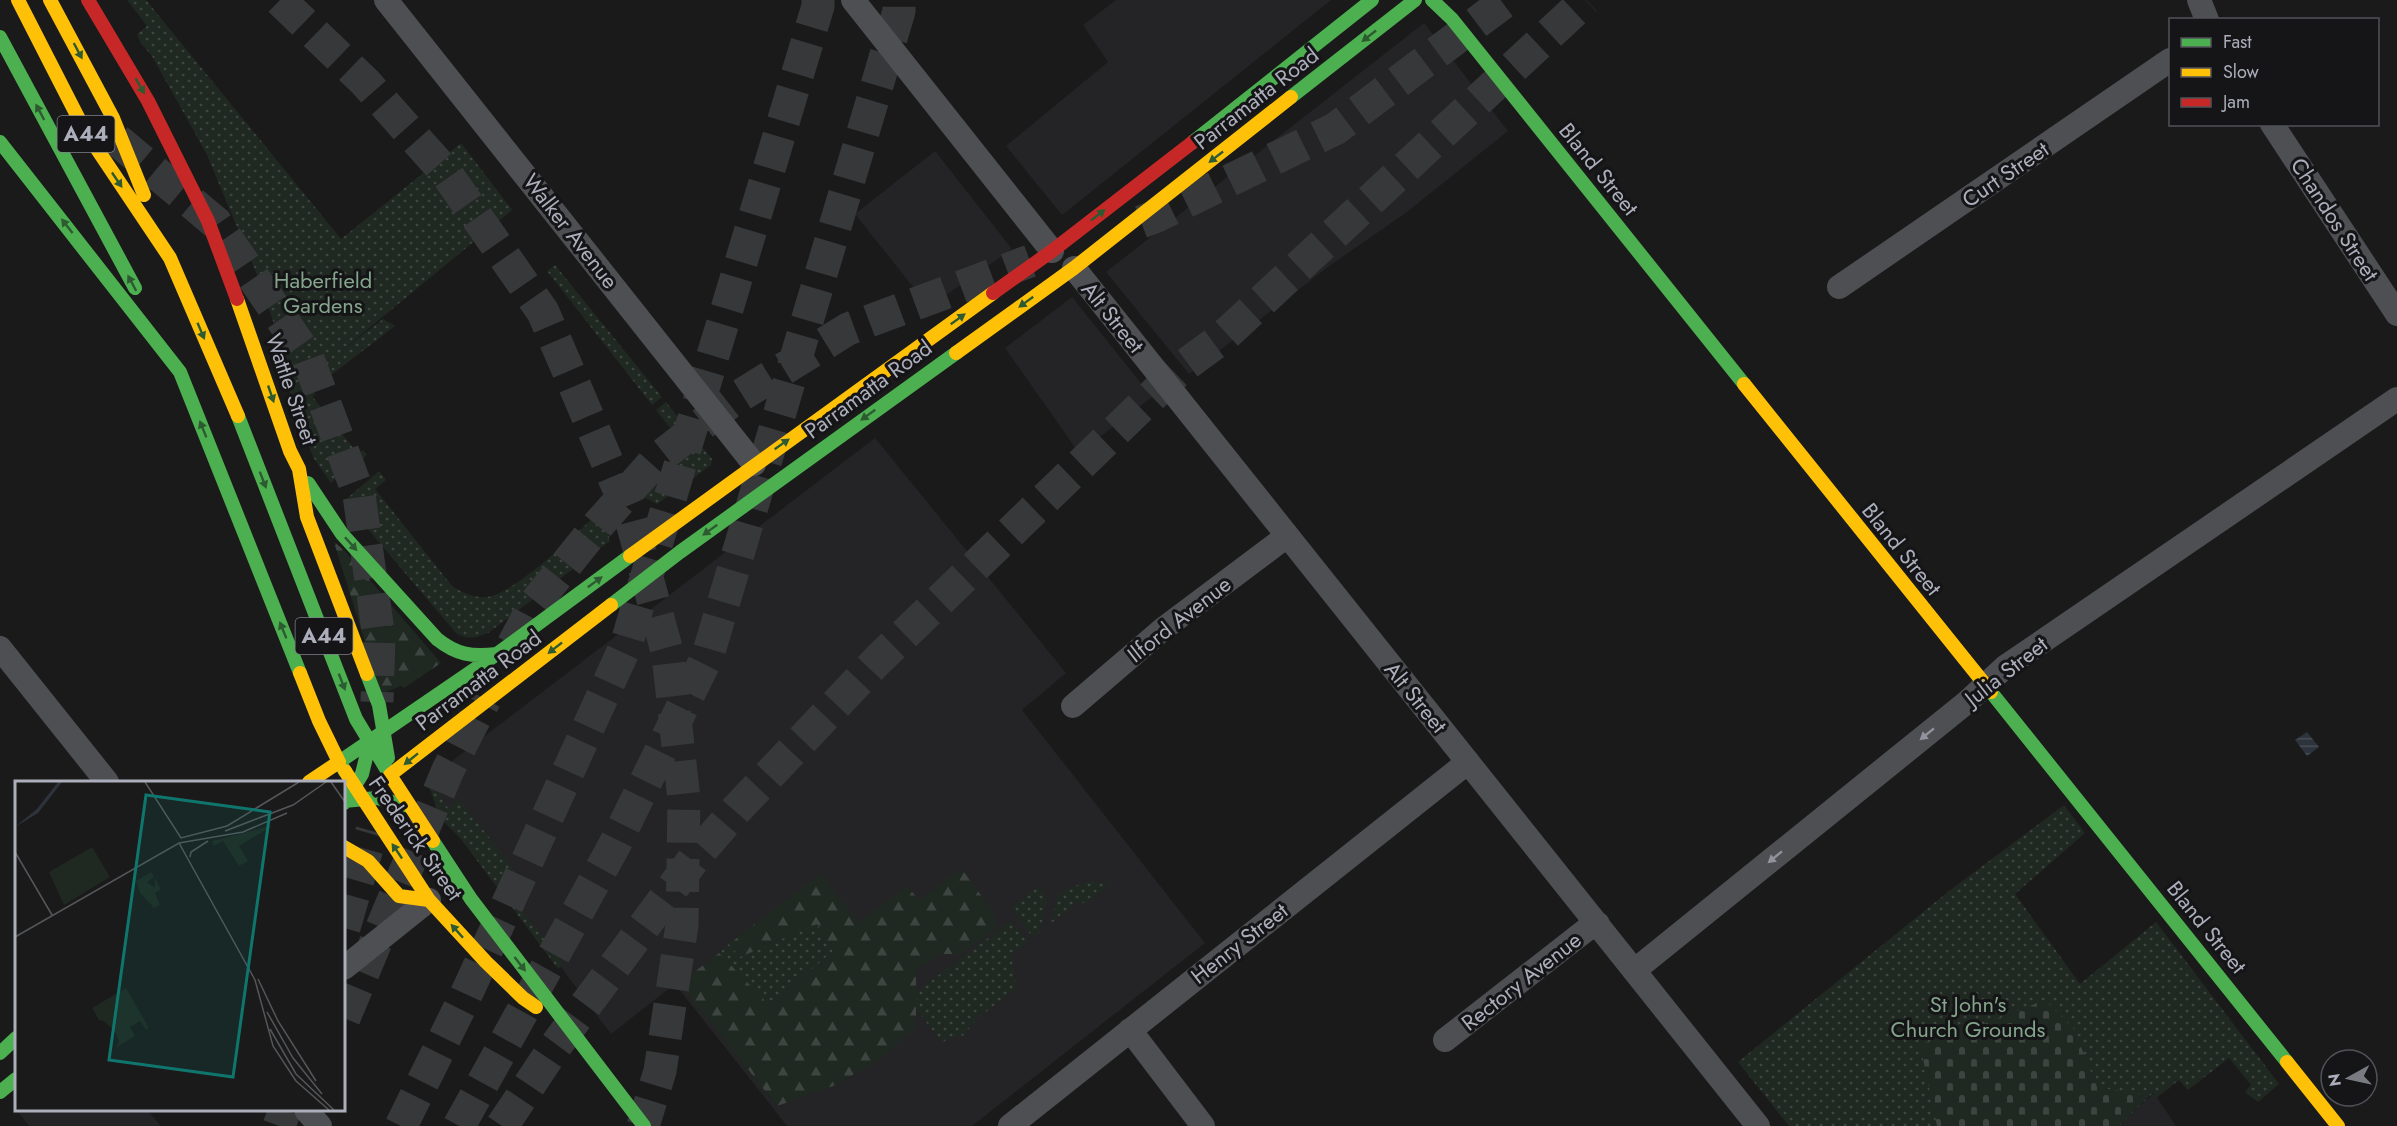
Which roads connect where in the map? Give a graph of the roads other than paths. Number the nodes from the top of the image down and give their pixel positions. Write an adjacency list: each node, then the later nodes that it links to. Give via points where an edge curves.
1 (18, 0): 16 (main road, A44, one-way to 16, via 85,131)
2 (50, 0): 16 (main road, one-way to 16, via 113,118)
3 (88, 0): 23 (main road, Wattle Street, one-way to 23, via 148,101 208,221)
4 (386, 0): 22 (street, Walker Avenue)
5 (853, 0): 15 (street)
6 (1372, 0): 15 (main road, Parramatta Road, one-way to 6)
7 (1415, 0): 17 (main road, Parramatta Road, one-way to 17)
8 (1432, 0): 27 (main road, Bland Street, via 1460,28)
9 (2199, 0): 10 (street)
10 (2206, 18)
11 (0, 37): 20 (main road, one-way to 11)
12 (2169, 61): 18 (street, Curt Street)
13 (2273, 126): 19 (street, Chandos Street)
14 (0, 142): 20 (main road, A44, one-way to 14)
15 (1052, 251): 22 (main road, Parramatta Road, one-way to 15)
16 (170, 258): 30 (main road, A44, one-way to 30, via 244,430 357,719)
17 (1074, 268): 24 (street, Alt Street); 33 (main road, Parramatta Road, one-way to 33, via 680,552)
18 (1839, 287)
19 (2397, 314)
20 (180, 372): 31 (main road, A44, one-way to 20, via 315,712)
21 (2397, 399): 27 (street, Julia Street, via 2007,665)
22 (754, 464): 26 (main road, Parramatta Road, one-way to 22)
23 (299, 469): 26 (main road, one-way to 26, via 342,534 437,639 452,652 474,657); 29 (main road, Wattle Street, via 307,517 379,705)
24 (1289, 538): 28 (street, Ilford Avenue, via 1163,629); 32 (street, Alt Street)
25 (0, 648): 34 (street)
26 (497, 654): 29 (main road, Parramatta Road)
27 (1985, 686): 43 (street, Julia Street, one-way to 43); 57 (main road, Bland Street)
28 (1073, 706)
29 (383, 732): 30 (main road, Parramatta Road); 33 (main road, Wattle Street)
30 (370, 741): 31 (main road, Parramatta Road); 33 (main road); 36 (main road)
31 (339, 762): 35 (main road, Parramatta Road); 36 (main road, Frederick Street)
32 (1468, 762): 41 (street, Alt Street); 45 (street, Henry Street)
33 (390, 775): 36 (main road, Parramatta Road); 38 (main road, Frederick Street)
34 (105, 781)
35 (312, 781)
36 (359, 792): 37 (main road, Parramatta Road); 38 (main road); 40 (main road, Frederick Street, one-way to 36)
37 (345, 803)
38 (409, 806): 44 (main road, Frederick Street, one-way to 44, via 471,899)
39 (345, 847): 40 (main road, via 379,870 399,896)
40 (429, 900): 42 (street); 44 (main road, Frederick Street, one-way to 40, via 523,998)
41 (1598, 924): 43 (street, Alt Street); 47 (street, Rectory Avenue)
42 (345, 967)
43 (1635, 970): 56 (street, Alt Street)
44 (570, 1029): 53 (main road, Frederick Street)
45 (1130, 1030): 54 (street, Henry Street); 55 (street)
46 (15, 1039): 48 (main road)
47 (1445, 1040)
48 (0, 1053)
49 (15, 1080): 50 (main road)
50 (0, 1092)
51 (307, 1111): 52 (street)
52 (320, 1126)
53 (644, 1126)
54 (1010, 1126)
55 (1203, 1126)
56 (1758, 1126)
57 (2338, 1126)

